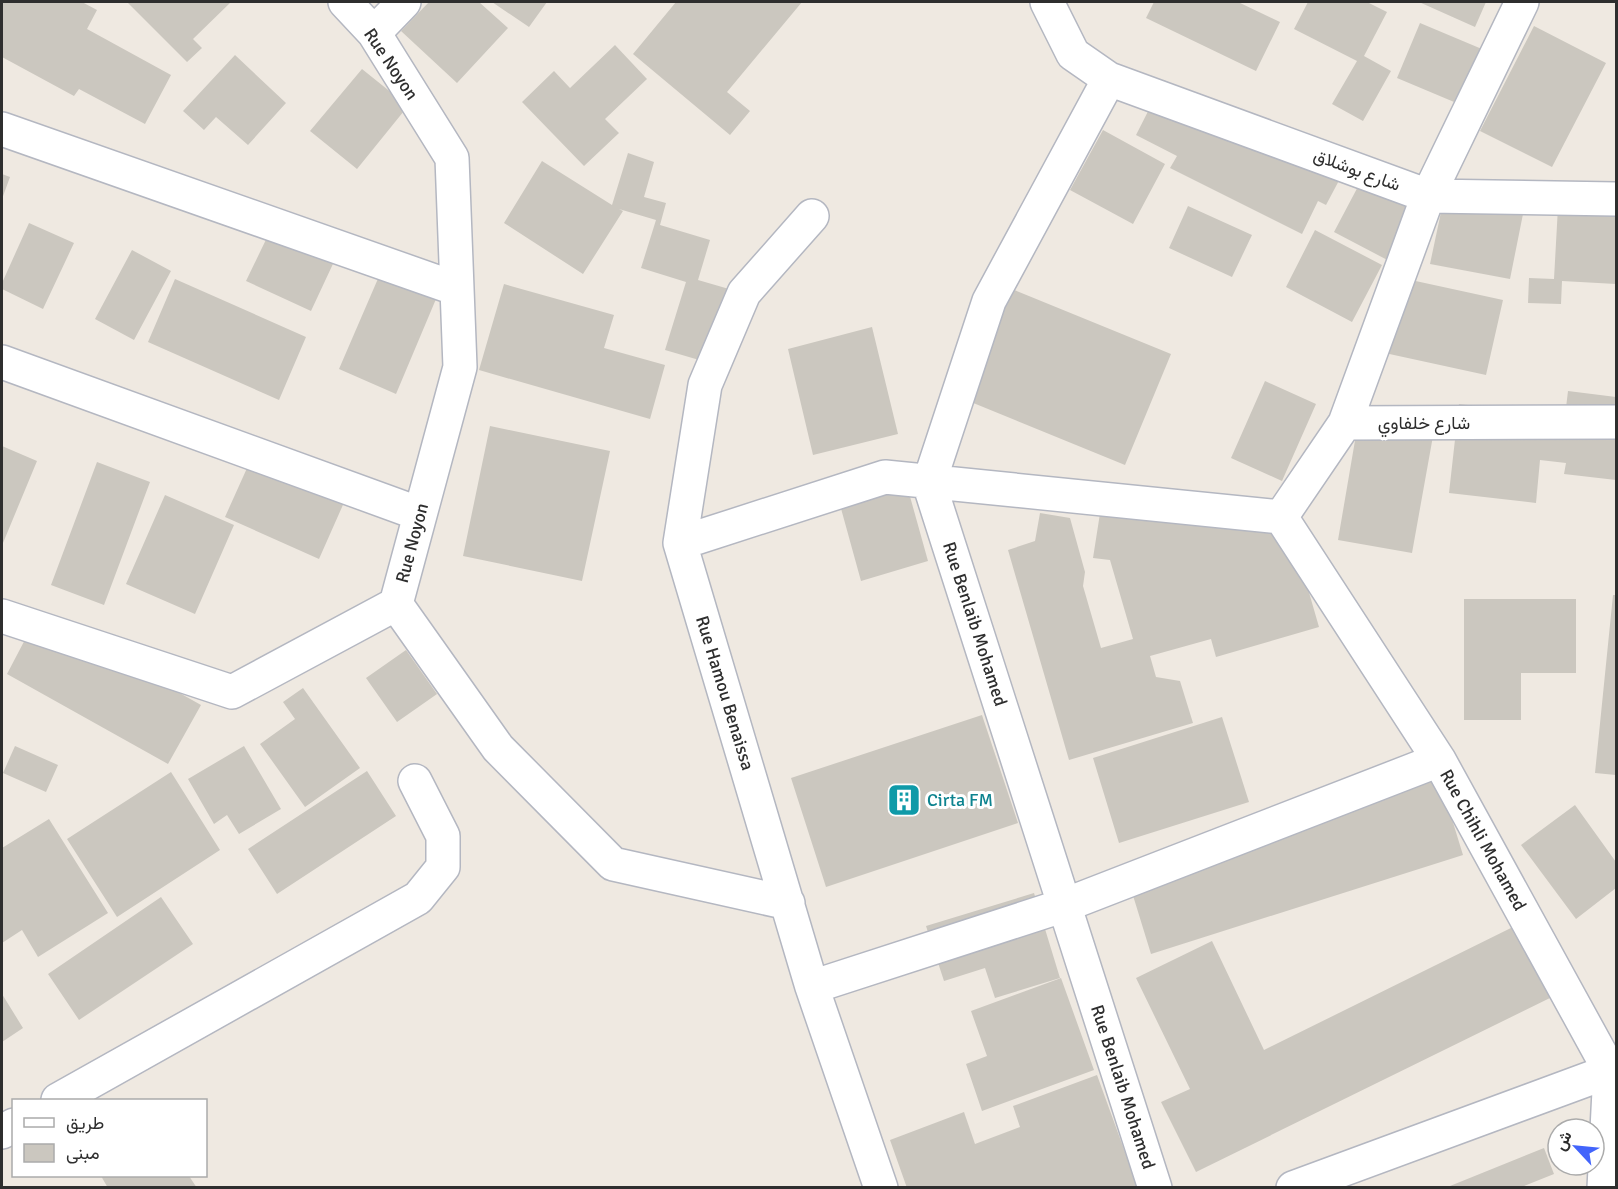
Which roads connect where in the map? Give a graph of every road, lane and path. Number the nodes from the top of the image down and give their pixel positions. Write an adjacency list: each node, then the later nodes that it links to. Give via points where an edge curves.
1 (345, 2): 5 (street, Rue Noyon)
2 (404, 2): 5 (street)
3 (1047, 2): 6 (street, شارع بوشلاق, via 1073,54)
4 (1522, 2): 8 (street)
5 (374, 33): 11 (street, Rue Noyon, via 452,158)
6 (1109, 80): 8 (street, شارع بوشلاق); 15 (street, via 989,301)
7 (2, 129): 11 (street)
8 (1428, 196): 9 (street, شارع بوشلاق); 14 (street)
9 (1617, 199)
10 (812, 216): 18 (street, Rue Hamou Benaissa, via 744,293 705,385)
11 (457, 289): 16 (street, Rue Noyon, via 460,367)
12 (2, 362): 16 (street)
13 (1617, 422): 14 (street, شارع خلفاوي)
14 (1345, 423): 17 (street)
15 (929, 483): 17 (street); 18 (street, via 885,477); 24 (street, Rue Benlaib Mohamed)
16 (420, 514): 19 (street, Rue Noyon)
17 (1281, 517): 21 (street, Rue Chihli Mohamed)
18 (680, 543): 23 (street, Rue Hamou Benaissa)
19 (396, 603): 20 (street, via 232,692); 23 (street, Rue Noyon, via 498,748 613,864)
20 (2, 616)
21 (1439, 760): 24 (street); 26 (street, Rue Chihli Mohamed)
22 (415, 781): 27 (street, via 443,836 443,867 418,898)
23 (788, 903): 25 (street, Rue Hamou Benaissa)
24 (1065, 905): 25 (street); 29 (street, Rue Benlaib Mohamed)
25 (812, 987): 28 (street, Rue Hamou Benaissa)
26 (1610, 1071): 30 (street); 31 (street)
27 (62, 1099)
28 (881, 1188)
29 (1155, 1188)
30 (1293, 1188)
31 (1604, 1188)

